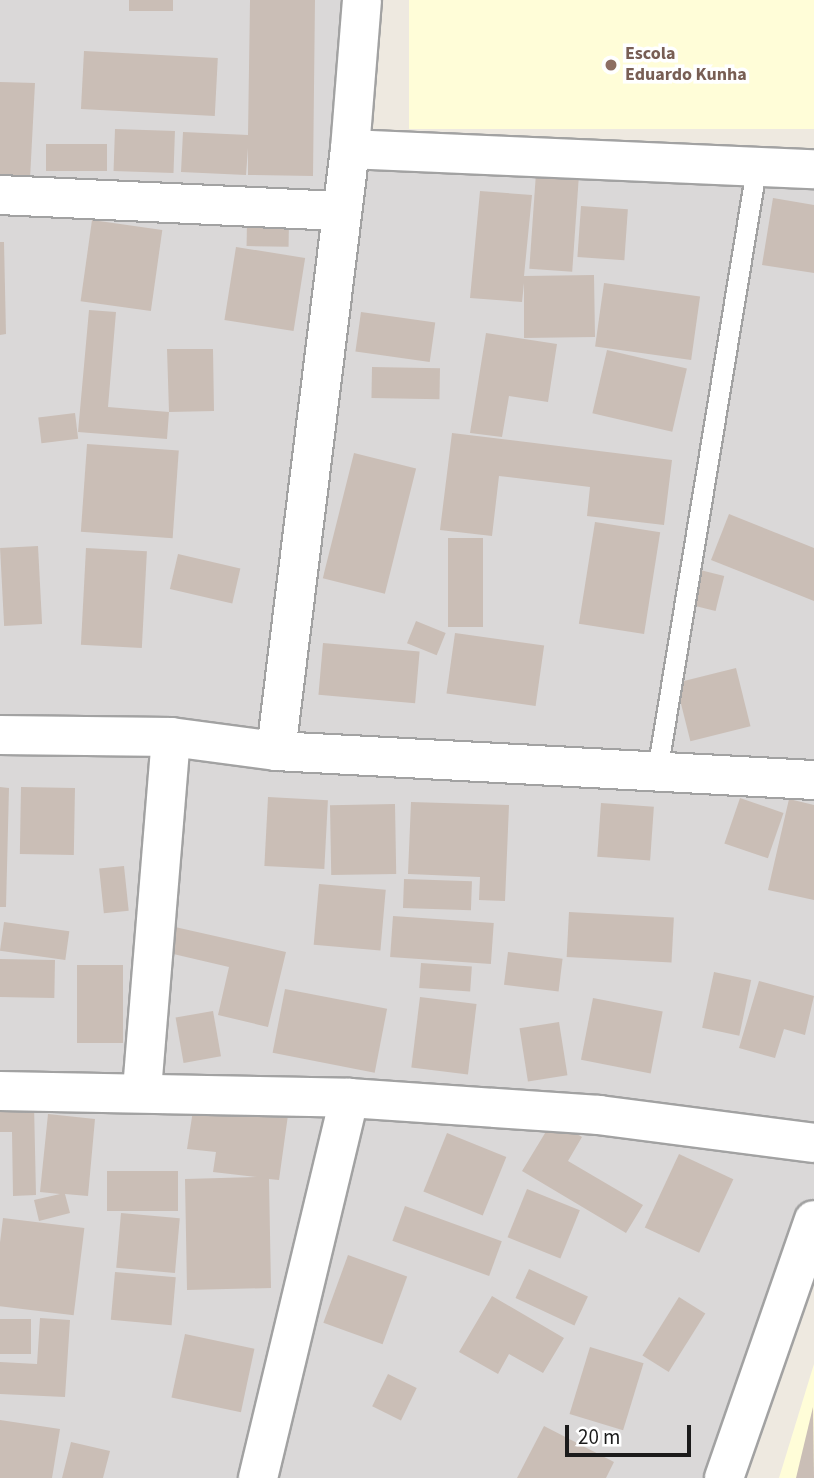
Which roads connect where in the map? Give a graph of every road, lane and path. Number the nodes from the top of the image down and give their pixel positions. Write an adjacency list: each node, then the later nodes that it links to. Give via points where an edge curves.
1 (362, 0): 2 (street)
2 (350, 149): 3 (street); 6 (street)
3 (756, 169): 4 (street); 10 (lane)
4 (814, 169)
5 (0, 195): 6 (street)
6 (339, 211): 9 (street)
7 (0, 736): 8 (street)
8 (172, 737): 9 (street); 12 (street)
9 (276, 751): 10 (street)
10 (657, 771): 11 (street)
11 (814, 780)
12 (142, 1090): 13 (street); 14 (street)
13 (0, 1091)
14 (349, 1098): 15 (street, via 599,1115); 17 (street)
15 (814, 1143)
16 (814, 1220): 18 (street)
17 (258, 1478)
18 (724, 1478)

